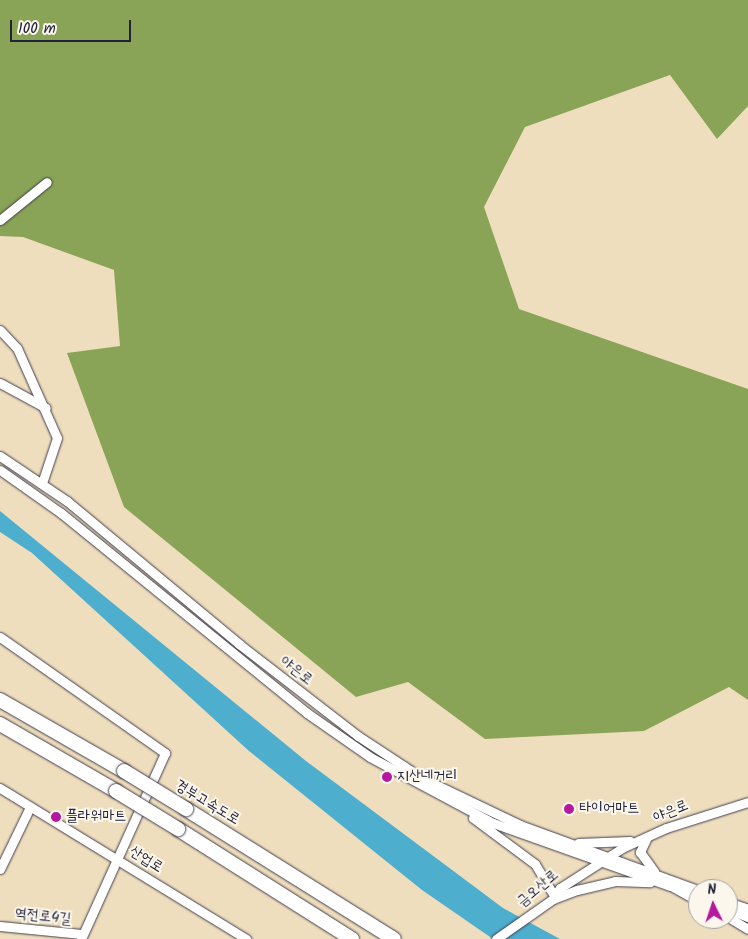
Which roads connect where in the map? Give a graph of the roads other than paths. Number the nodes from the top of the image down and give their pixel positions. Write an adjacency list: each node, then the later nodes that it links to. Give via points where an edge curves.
1 (47, 182): 2 (street)
2 (0, 220)
3 (0, 330): 5 (street, via 17,348)
4 (0, 383): 5 (street)
5 (46, 408): 8 (street, via 57,438)
6 (0, 456): 8 (street, 야은로)
7 (0, 470): 14 (street, 야은로, via 107,549 307,713 370,757)
8 (42, 483): 17 (street, 야은로, via 358,736 470,804)
9 (0, 637): 18 (street, via 165,753)
10 (0, 700): 29 (highway, 경부고속도로, bridge, via 124,771)
11 (0, 724): 28 (highway, bridge, via 116,791)
12 (0, 788): 15 (street, 산업로)
13 (748, 802): 16 (street, 야은로)
14 (453, 804): 19 (street, 야은로); 24 (street, via 535,864)
15 (30, 807): 18 (street, 산업로); 20 (street)
16 (645, 838): 17 (street, via 606,844); 19 (street, 야은로); 21 (street, via 641,846 642,859)
17 (565, 841): 19 (street, 야은로)
18 (115, 858): 26 (street); 27 (street, 산업로)
19 (603, 858): 21 (street, 야은로); 24 (street, 금오산로)
20 (0, 869)
21 (660, 879): 22 (street, 야은로); 23 (street, 야은로); 24 (street, via 596,884)
22 (688, 887)
23 (688, 894)
24 (553, 898): 30 (street, 금오산로)
25 (0, 926): 26 (street, 역전로4길)
26 (82, 937)
27 (246, 939)
28 (352, 939)
29 (394, 939)
30 (496, 939)

